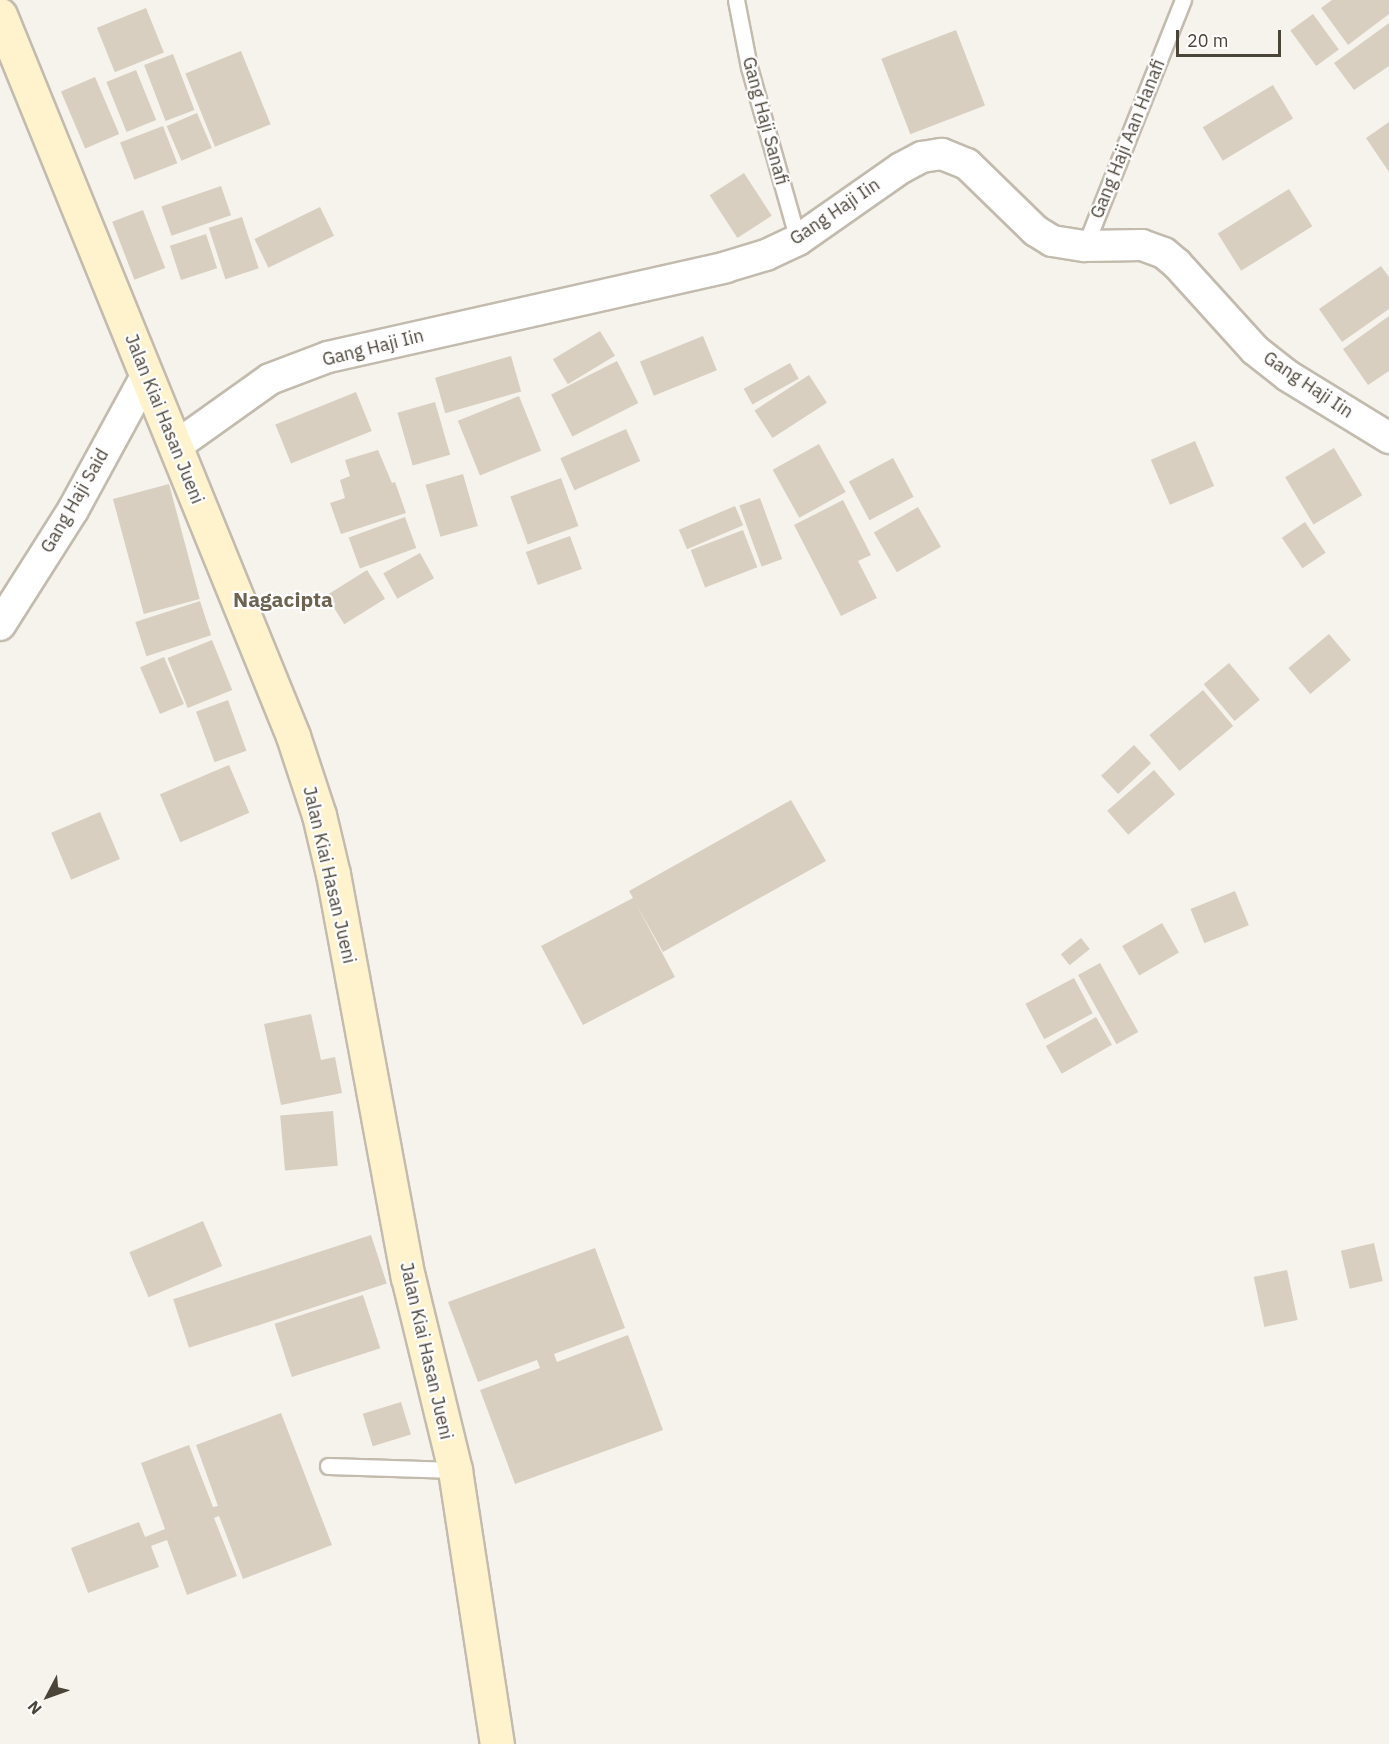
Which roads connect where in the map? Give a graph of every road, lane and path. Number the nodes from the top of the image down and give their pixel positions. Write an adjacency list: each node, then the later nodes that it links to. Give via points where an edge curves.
1 (736, 0): 4 (lane, Gang Haji Sanafi, via 749,67)
2 (1183, 0): 5 (lane, Gang Haji Aan Hanafi)
3 (0, 15): 6 (street, Jalan Kiai Hasan Jueni)
4 (798, 240): 5 (street, Gang Haji Iin, via 901,168 922,157 942,154 967,164 1036,231 1052,241); 8 (street, Gang Haji Iin, via 726,267 318,360 270,379)
5 (1085, 246): 7 (street, Gang Haji Iin, via 1142,245 1164,253 1255,350 1288,376)
6 (146, 376): 8 (street, Jalan Kiai Hasan Jueni); 9 (street, Gang Haji Said, via 73,510)
7 (1389, 438)
8 (176, 446): 11 (street, Jalan Kiai Hasan Jueni, via 293,736 319,815 408,1277)
9 (0, 625)
10 (328, 1466): 11 (lane)
11 (455, 1470): 12 (street, Jalan Kiai Hasan Jueni)
12 (497, 1744)

